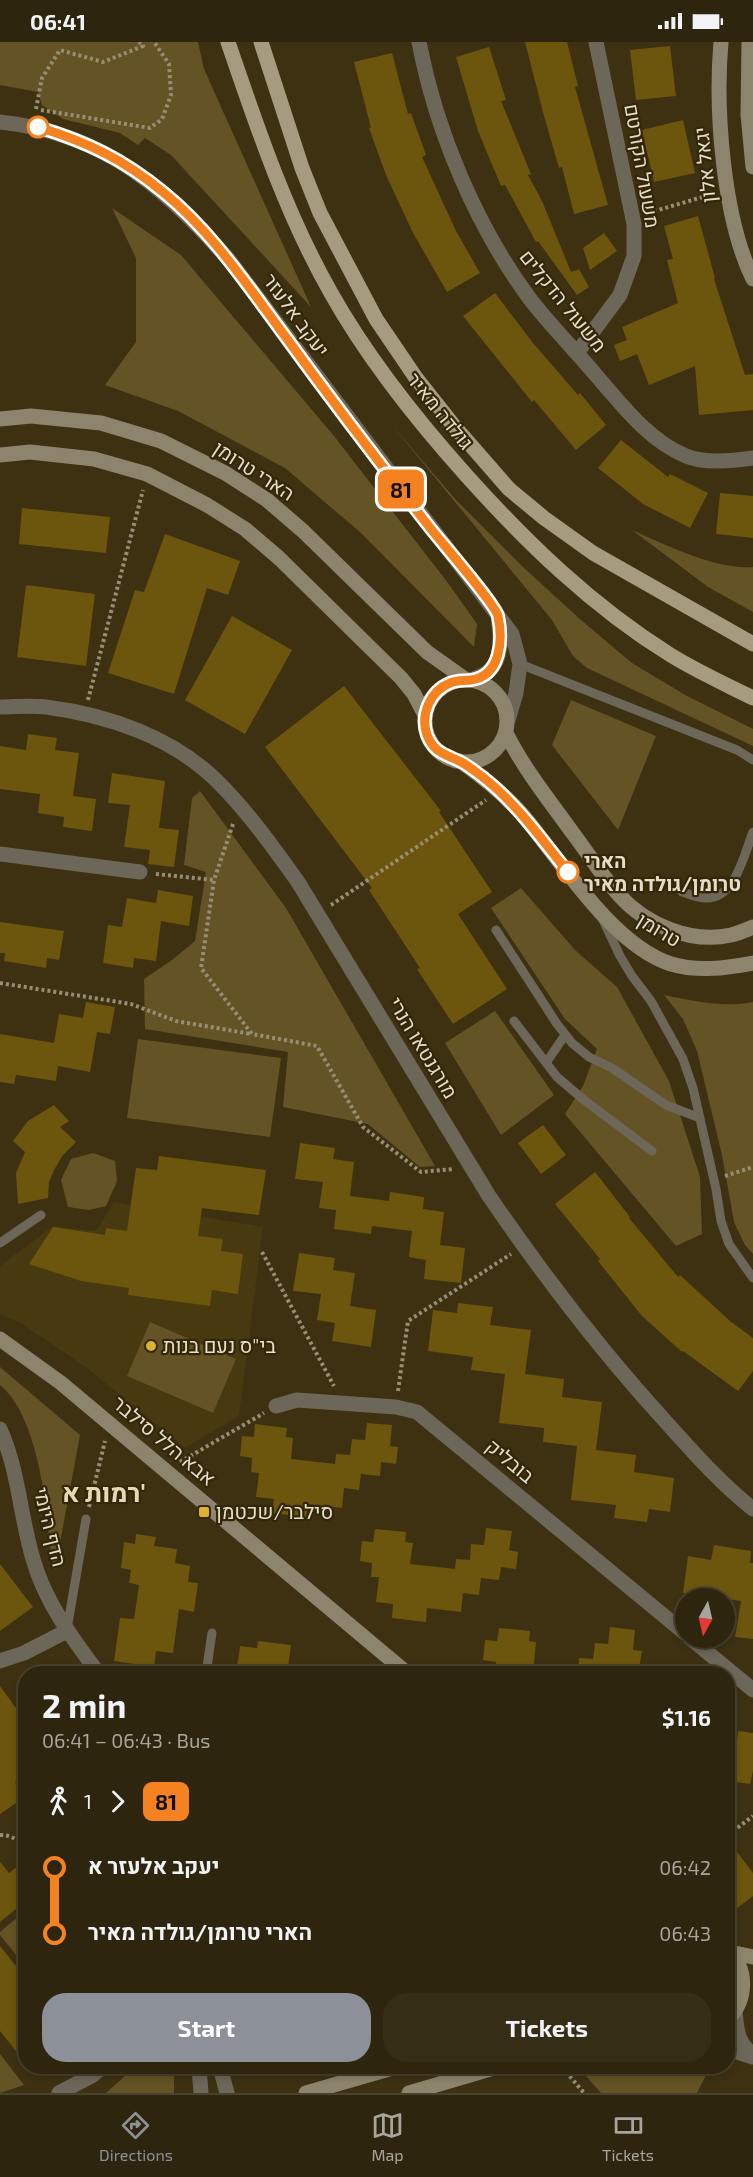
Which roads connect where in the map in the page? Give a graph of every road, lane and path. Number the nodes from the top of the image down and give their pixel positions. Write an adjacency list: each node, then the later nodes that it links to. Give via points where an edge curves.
1 (140, 42): 9 (path, via 143,46 103,62 60,50 42,78)
2 (154, 42): 9 (path, via 169,64 171,95 162,119 150,129)
3 (228, 42): 25 (main road, גולדה מאיר, via 282,191 330,292 417,419 498,510 590,597 670,655)
4 (261, 42): 22 (main road, גולדה מאיר, via 320,213 375,319 454,426 509,489 557,528 593,553)
5 (420, 42): 16 (street, משעול הדקלים, via 441,122 472,203 495,248 531,300)
6 (596, 42): 14 (street, משעול הקורטם)
7 (721, 42): 13 (street, יגאל אלון, via 721,116)
8 (749, 42): 12 (street, via 748,115)
9 (36, 109): 11 (path)
10 (0, 122): 11 (street, יעקב אלעזר)
11 (31, 125): 21 (street, יעקב אלעזר, via 81,140 124,163 164,192 198,225 236,269)
12 (753, 167)
13 (729, 189): 14 (path); 15 (street, יגאל אלון, via 736,235)
14 (633, 218): 16 (street, משעול הקורטם, via 634,256 620,295)
15 (753, 279)
16 (577, 353): 19 (street, משעול הדקלים, via 625,409 662,443 687,457 716,461)
17 (0, 419): 24 (street, הארי טרומן, via 31,416 100,423 161,441 225,473 267,500 427,652)
18 (0, 455): 20 (street, via 30,452 94,459)
19 (753, 458)
20 (147, 474): 27 (path); 28 (street, via 245,529 279,558 401,678)
21 (498, 613): 23 (street, יעקב אלעזר, via 512,634); 24 (street, via 499,654 489,672)
22 (753, 644)
23 (520, 664): 29 (street, יעקב אלעזר); 30 (lane, via 737,750)
24 (468, 680): 28 (street, via 441,688 429,702); 29 (street, via 495,691 505,707)
25 (753, 698)
26 (0, 707): 27 (street, מורגנטאו הנרי, via 44,707)
27 (84, 714): 33 (street, מורגנטאו הנרי, via 149,735 184,755 217,781)
28 (425, 715): 31 (street, via 425,728 433,745 448,758)
29 (507, 726): 31 (street, via 500,744 486,757); 41 (street, via 528,772 619,895 638,912 655,923 691,935 731,935)
30 (753, 760)
31 (460, 761): 32 (street)
32 (500, 791): 39 (street, טרומן); 40 (path)
33 (240, 807): 37 (path); 40 (street, מורגנטאו הנרי, via 267,838)
34 (753, 832): 38 (lane, via 731,886 722,895 706,898)
35 (0, 854): 36 (street)
36 (140, 872): 37 (path)
37 (214, 880): 46 (path, via 201,968)
38 (682, 892)
39 (598, 908): 43 (street, טרומן, via 618,930 670,963 697,969); 49 (lane, via 620,956 651,1000 683,1059)
40 (317, 914): 52 (street, מורגנטאו הנרי)
41 (753, 927)
42 (496, 930): 47 (lane)
43 (753, 963)
44 (0, 983): 46 (path, via 132,1004 176,1022)
45 (514, 1021): 48 (lane)
46 (252, 1034): 52 (path, via 317,1046 363,1127 421,1172)
47 (565, 1035): 48 (lane); 49 (lane, via 589,1057 666,1105)
48 (546, 1062): 50 (lane, via 584,1100)
49 (700, 1118): 53 (lane)
50 (652, 1151)
51 (753, 1167): 53 (path)
52 (472, 1168): 56 (street, מורגנטאו הנרי)
53 (714, 1180): 58 (lane, via 729,1244)
54 (41, 1215): 55 (lane)
55 (0, 1243)
56 (523, 1246): 62 (path, via 408,1321); 66 (street, מורגנטאו הנרי, via 655,1410 700,1460)
57 (262, 1252): 60 (path)
58 (753, 1278)
59 (0, 1339): 63 (street, אבא הלל סילבר)
60 (343, 1403): 61 (street, בובליק, via 297,1400); 62 (street, בובליק)
61 (276, 1406): 65 (path)
62 (396, 1407): 68 (street, בובליק, via 425,1419)
63 (110, 1424): 65 (street, אבא הלל סילבר); 67 (path)
64 (0, 1429): 69 (street, הדף היומי, via 15,1472 32,1558)
65 (166, 1470): 75 (street, אבא הלל סילבר)
66 (753, 1509)
67 (86, 1519): 69 (lane)
68 (675, 1625)
69 (67, 1631): 72 (street); 73 (street, הדף היומי)
70 (212, 1633): 74 (lane)
71 (702, 1648): 76 (street)
72 (0, 1661)
73 (93, 1666)
74 (207, 1666)
75 (399, 1666)
76 (724, 1666)
77 (735, 1675): 78 (street)
78 (753, 1690)
79 (753, 1816): 80 (path)
80 (735, 1830)
81 (0, 1835): 82 (path)
82 (18, 1840)
83 (735, 1952): 84 (street)
84 (753, 1957)
85 (735, 1959): 86 (street, via 743,1977)
86 (738, 2009): 88 (street, via 740,2040)
87 (735, 2051): 88 (street)
88 (753, 2056)
89 (94, 2074): 95 (street)
90 (200, 2074): 96 (street)
91 (222, 2074): 97 (street)
92 (372, 2074): 98 (street)
93 (473, 2074): 99 (street)
94 (568, 2074): 100 (path)
95 (59, 2093)
96 (201, 2093)
97 (227, 2093)
98 (306, 2093)
99 (409, 2093)
100 (584, 2093)

